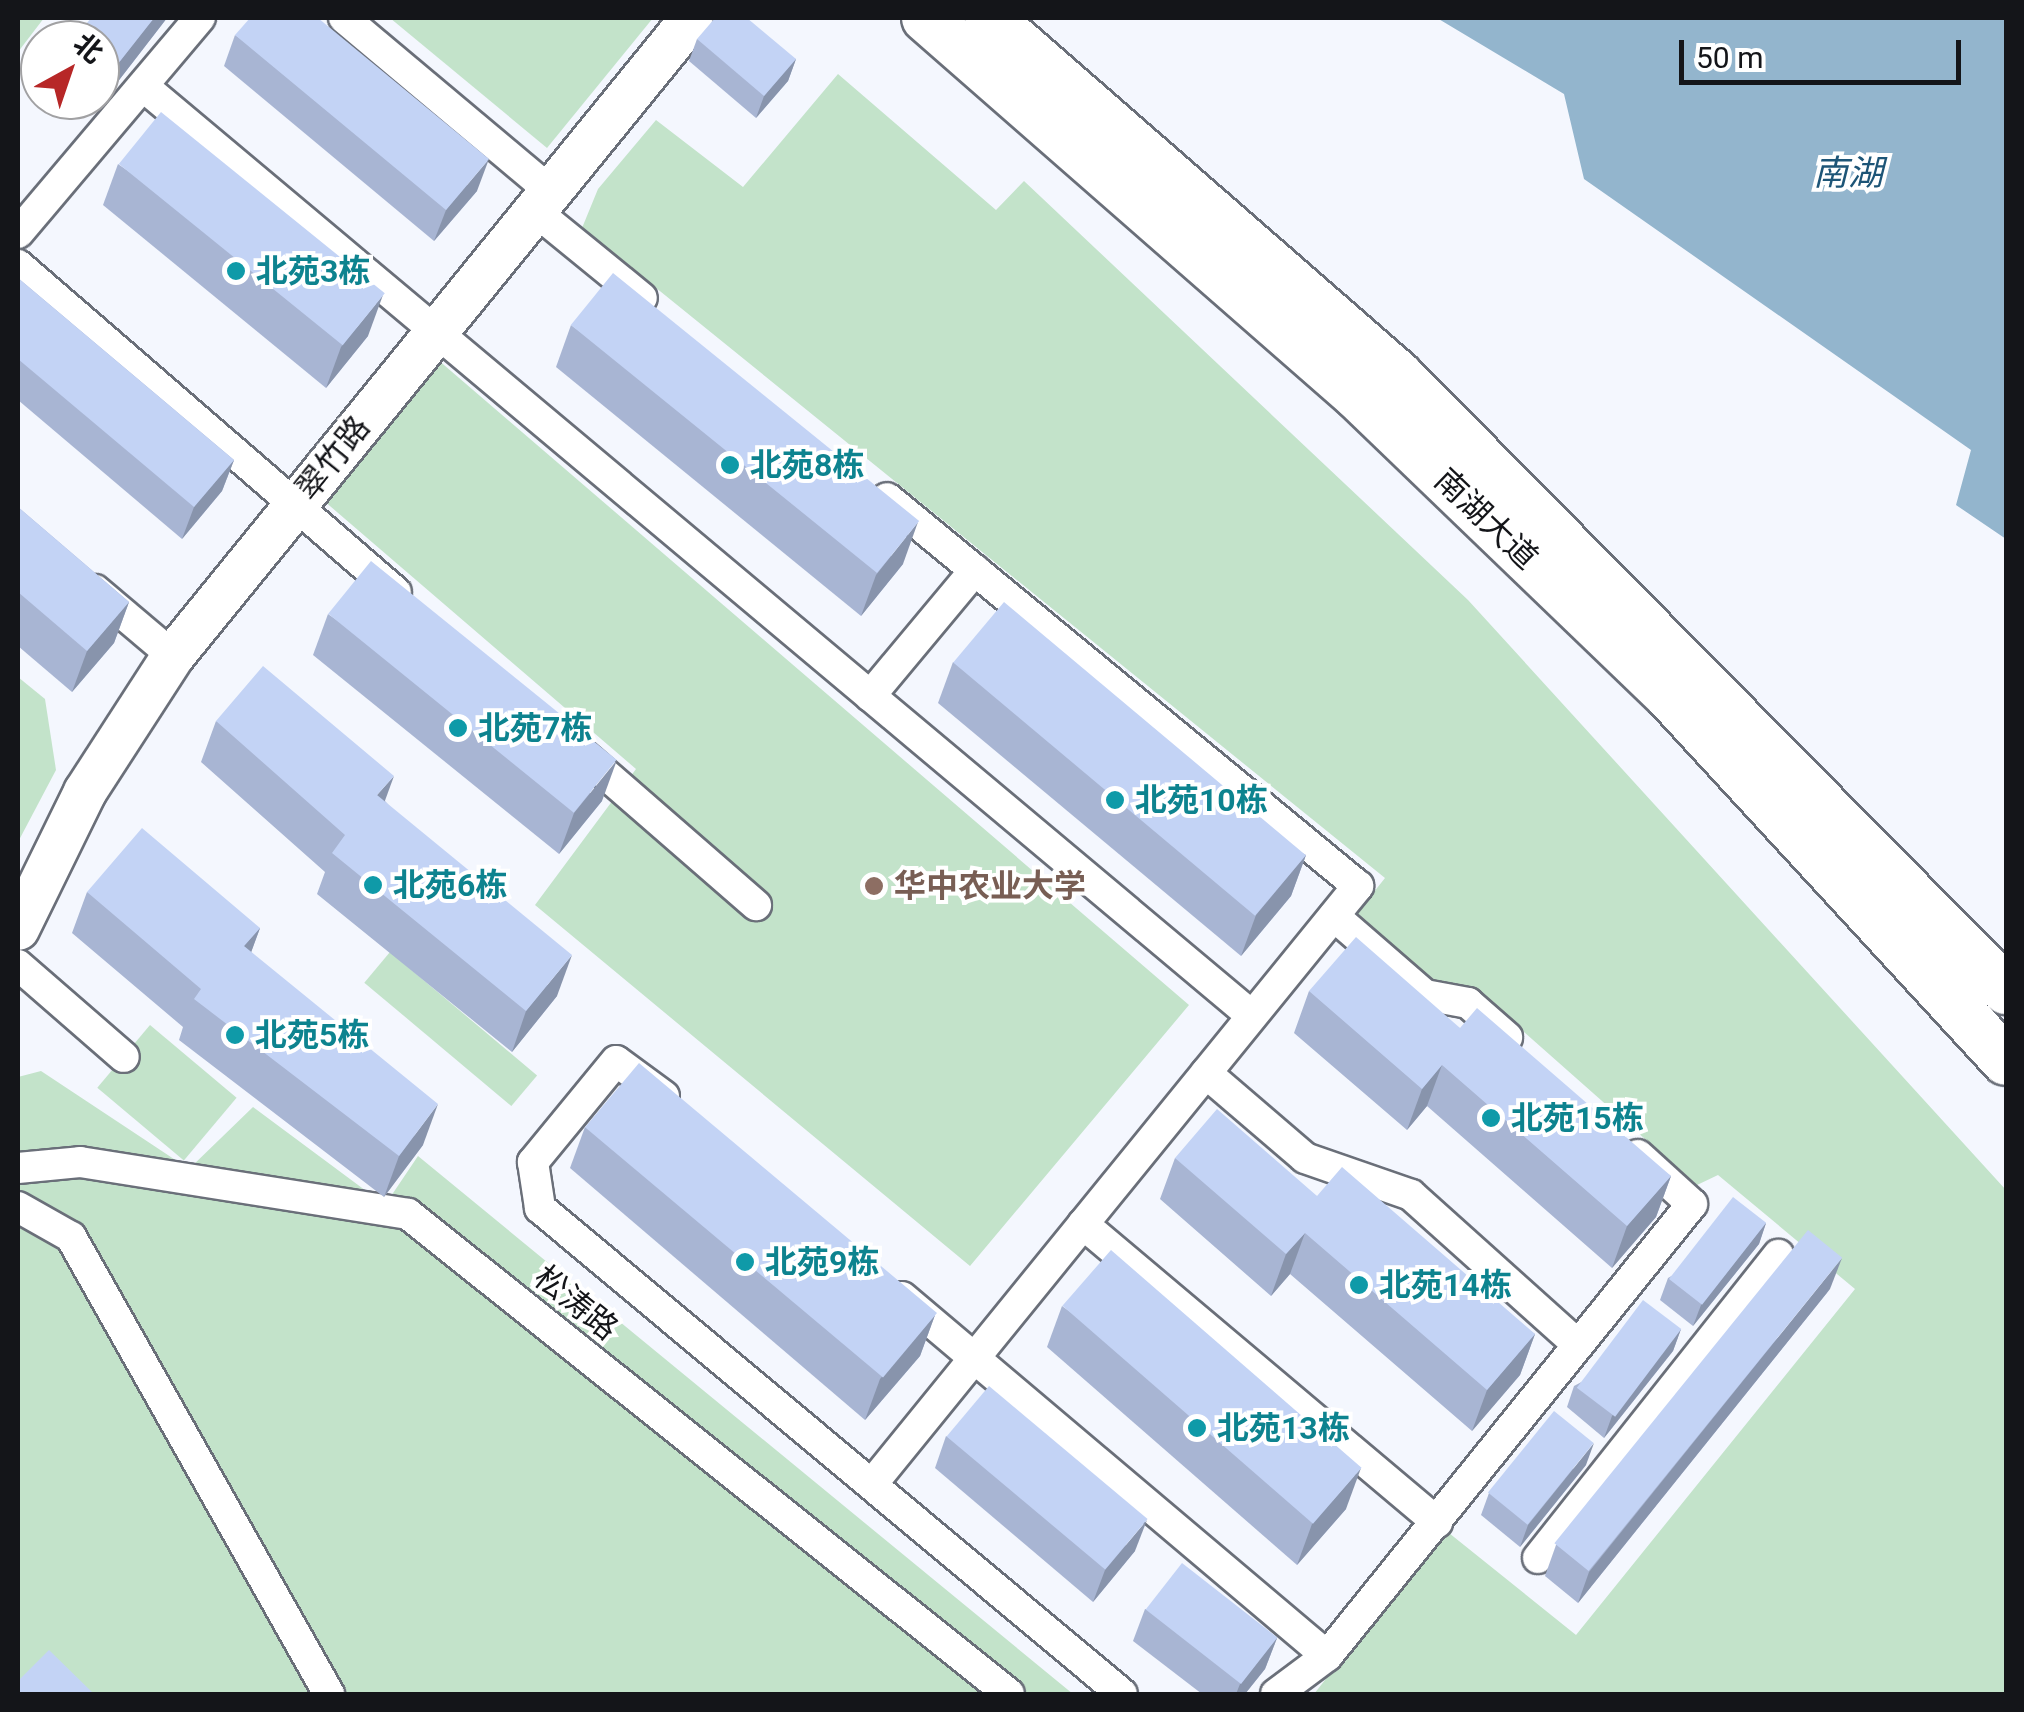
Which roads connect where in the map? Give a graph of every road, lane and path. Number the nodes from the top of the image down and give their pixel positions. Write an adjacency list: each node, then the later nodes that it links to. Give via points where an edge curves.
1 (200, 18): 6 (street)
2 (344, 18): 7 (street)
3 (692, 18): 7 (street, 翠竹路)
4 (926, 18): 27 (main road, 南湖大道, via 1358,396 1668,694)
5 (989, 18): 24 (main road, 南湖大道, via 1398,375)
6 (143, 86): 8 (street); 11 (street)
7 (542, 200): 10 (street); 11 (street, 翠竹路)
8 (18, 234)
9 (18, 265): 13 (street)
10 (671, 322)
11 (435, 331): 13 (street, 翠竹路); 18 (street)
12 (854, 470): 14 (street)
13 (295, 504): 16 (street); 17 (street, 翠竹路)
14 (975, 570): 18 (street); 21 (street, via 1358,886)
15 (74, 572): 17 (street)
16 (414, 608)
17 (173, 656): 22 (street, 翠竹路, via 86,792)
18 (870, 696): 25 (street)
19 (563, 737): 20 (street)
20 (756, 905)
21 (1334, 916): 25 (street); 28 (street, via 1425,996 1468,1002)
22 (18, 929)
23 (18, 966): 26 (street)
24 (2006, 990)
25 (1252, 1016): 29 (street)
26 (124, 1057)
27 (2006, 1061)
28 (1538, 1066)
29 (1206, 1073): 34 (street); 38 (street, via 1305,1158 1411,1195)
30 (694, 1121): 45 (street, via 616,1060 533,1162 540,1208)
31 (1608, 1128): 37 (street, via 1692,1204)
32 (18, 1168): 50 (street, 松涛路, via 80,1162 408,1214)
33 (18, 1207): 49 (street, via 71,1237)
34 (1083, 1224): 40 (street); 46 (street)
35 (1778, 1255): 39 (street)
36 (871, 1271): 40 (street)
37 (1624, 1288): 38 (street); 39 (street)
38 (1578, 1345): 41 (street)
39 (1701, 1352): 44 (street)
40 (974, 1358): 45 (street); 48 (street)
41 (1532, 1403): 42 (street); 46 (street)
42 (1558, 1424)
43 (1584, 1446): 44 (street)
44 (1610, 1468): 47 (street)
45 (872, 1484): 51 (street)
46 (1436, 1522): 48 (street)
47 (1538, 1558)
48 (1328, 1656): 52 (street)
49 (329, 1694)
50 (1010, 1694)
51 (1122, 1694)
52 (1276, 1694)

